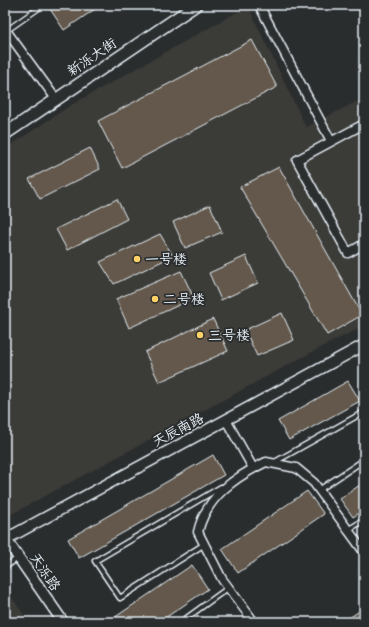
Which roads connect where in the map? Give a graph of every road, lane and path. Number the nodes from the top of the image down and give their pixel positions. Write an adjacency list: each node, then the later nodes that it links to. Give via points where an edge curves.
1 (43, 5): 4 (lane)
2 (196, 5): 5 (main road, 新泺大街)
3 (259, 5): 8 (street)
4 (5, 30): 5 (street)
5 (56, 99): 7 (main road, 新泺大街)
6 (364, 124): 8 (street)
7 (5, 134)
8 (331, 141): 9 (street, via 297,160 348,253)
9 (364, 244)
10 (364, 345): 12 (street, 天辰南路)
11 (364, 412): 14 (lane)
12 (226, 420): 15 (street); 20 (street, 天辰南路)
13 (364, 460): 17 (lane)
14 (272, 463): 15 (street, via 266,462); 17 (street, via 296,468)
15 (253, 468): 16 (street)
16 (227, 484): 21 (street, via 201,518 198,532); 21 (lane, via 95,561 120,598)
17 (320, 490): 19 (street)
18 (364, 520): 19 (lane)
19 (348, 530): 22 (street)
20 (5, 538): 23 (street, 天泺路)
21 (203, 544): 25 (street)
22 (364, 552)
23 (18, 557): 24 (lane); 26 (street, 天泺路)
24 (5, 567)
25 (229, 588): 27 (lane); 28 (street)
26 (63, 622)
27 (181, 622)
28 (254, 622)

